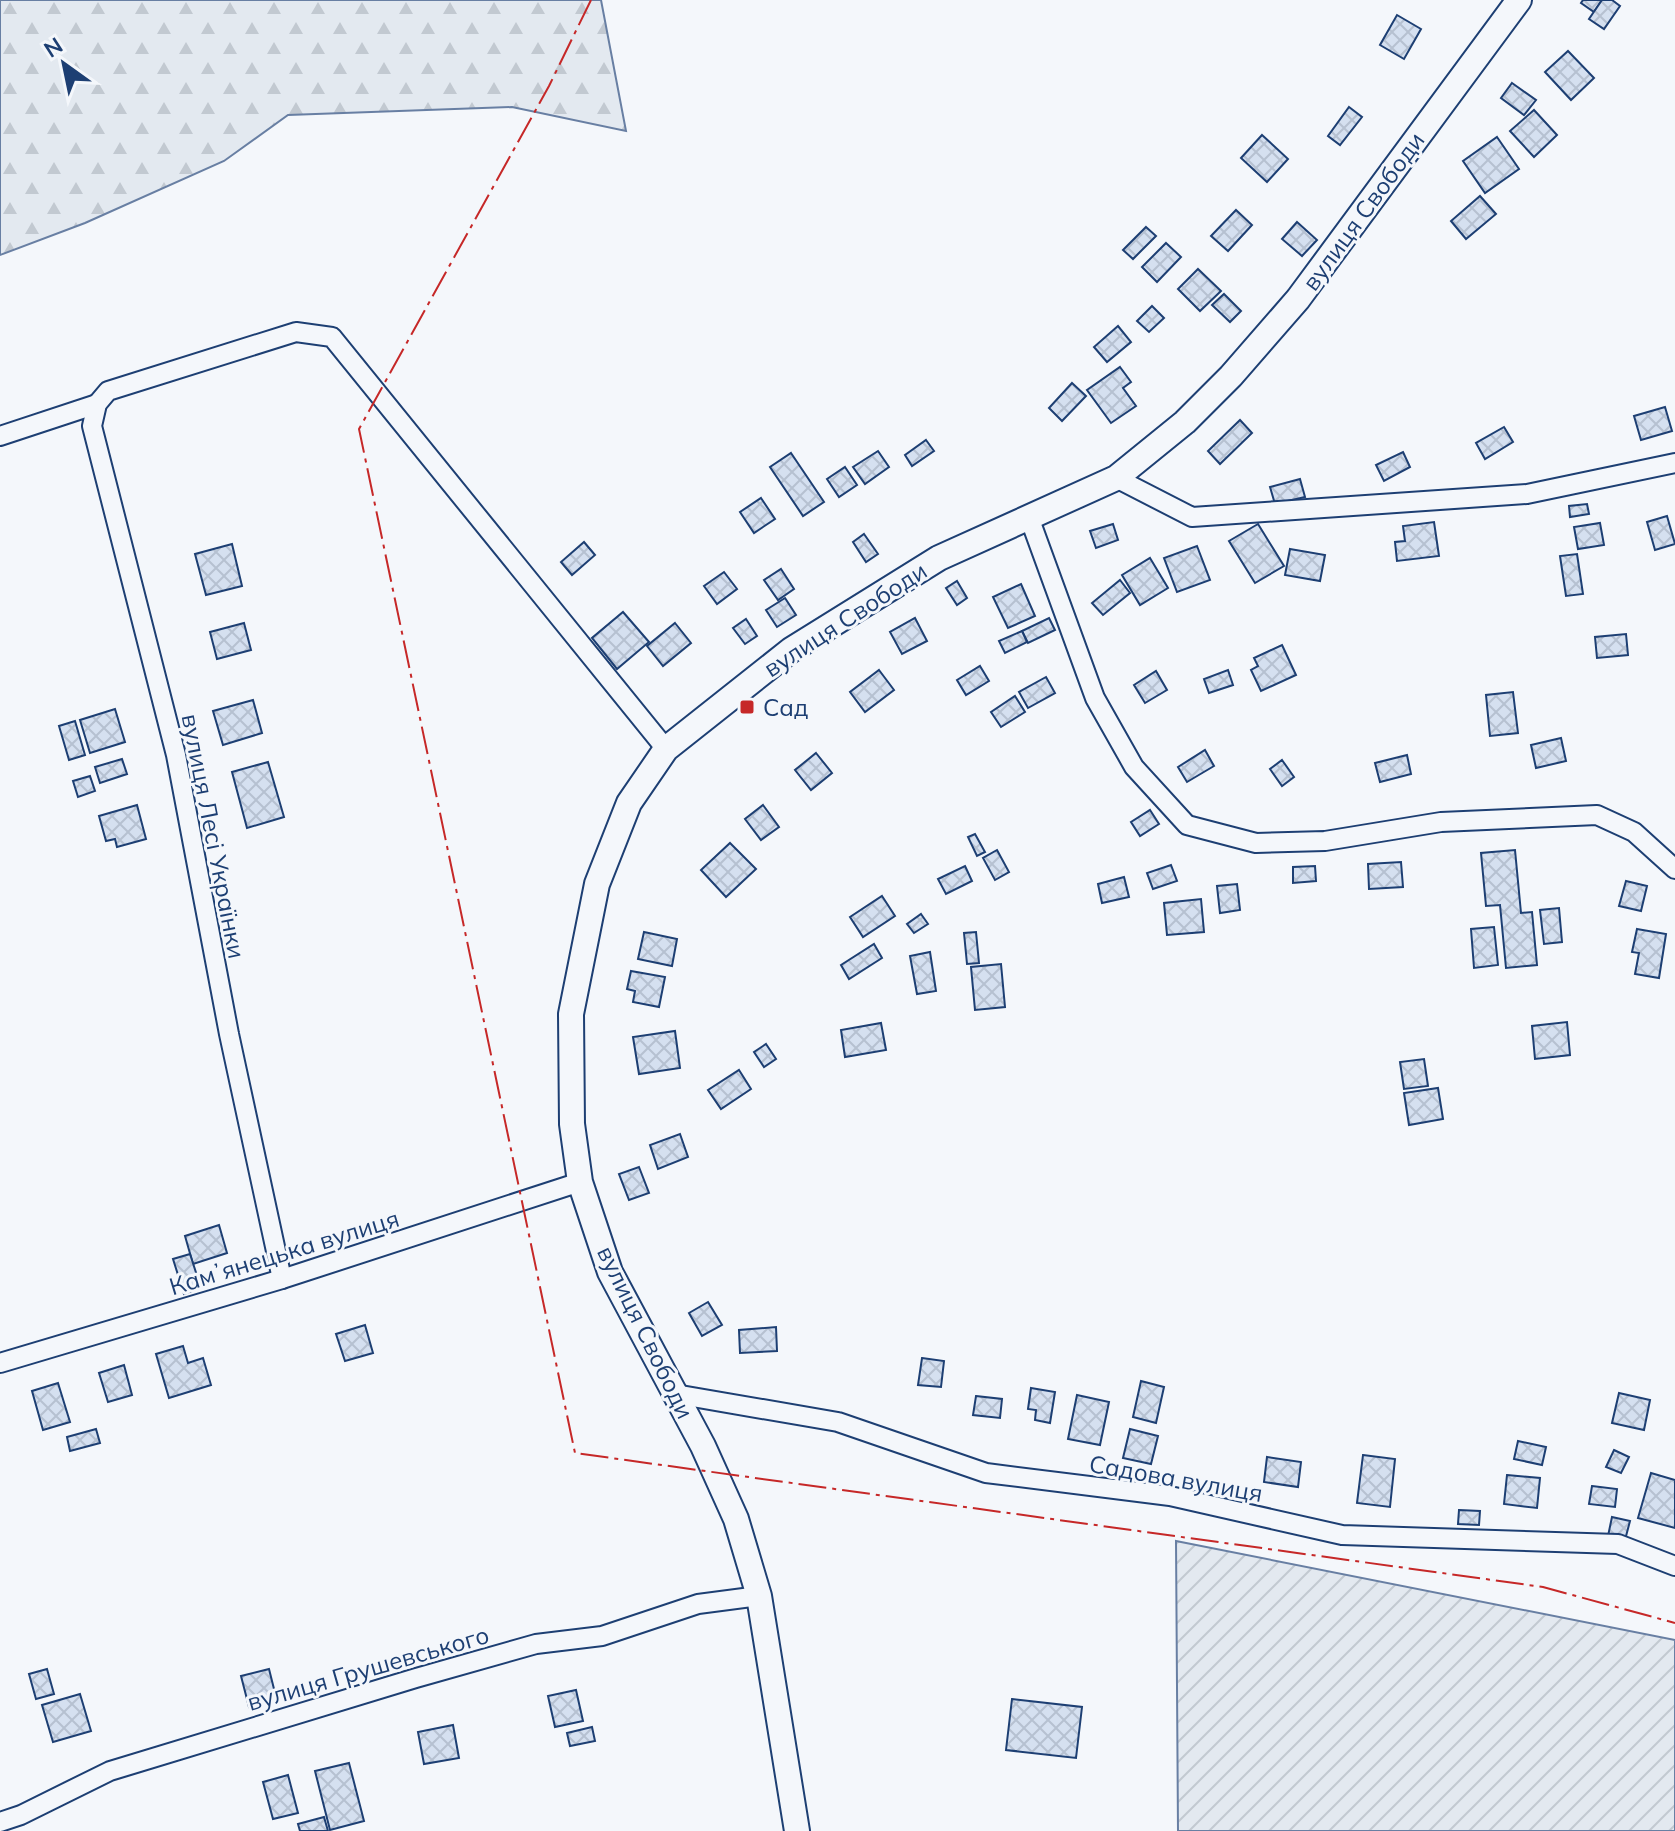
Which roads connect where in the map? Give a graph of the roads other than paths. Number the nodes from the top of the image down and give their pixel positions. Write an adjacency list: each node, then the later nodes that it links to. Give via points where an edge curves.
1 (1519, 0): 5 (street, вулиця Свободи, via 1298,299 1185,422)
2 (97, 404): 3 (street); 7 (street, via 108,391 296,332 332,337); 10 (street, вулиця Лесі Українки, via 92,426 176,755)
3 (0, 436)
4 (1675, 463): 5 (street, via 1527,494 1192,517)
5 (1116, 478): 6 (street, вулиця Свободи)
6 (1029, 517): 7 (street, вулиця Свободи, via 939,558 791,650); 8 (street, via 1095,698 1134,767 1187,825 1256,843 1325,841 1441,822 1597,815 1634,832)
7 (666, 749): 9 (street, вулиця Свободи, via 629,803 597,884 571,1014 572,1124)
8 (1675, 869)
9 (580, 1182): 10 (street, Камʼянецька вулиця); 12 (street, вулиця Свободи, via 610,1272)
10 (282, 1279): 11 (street, Камʼянецька вулиця)
11 (0, 1363)
12 (675, 1394): 13 (street, Садова вулиця, via 838,1422 986,1473 1170,1496 1342,1535 1618,1544); 14 (street, вулиця Свободи, via 736,1519)
13 (1675, 1566)
14 (759, 1596): 15 (street, вулиця Грушевського, via 698,1604 602,1636 536,1644 387,1686 110,1771); 16 (street, вулиця Свободи)
15 (0, 1822)
16 (797, 1831)

